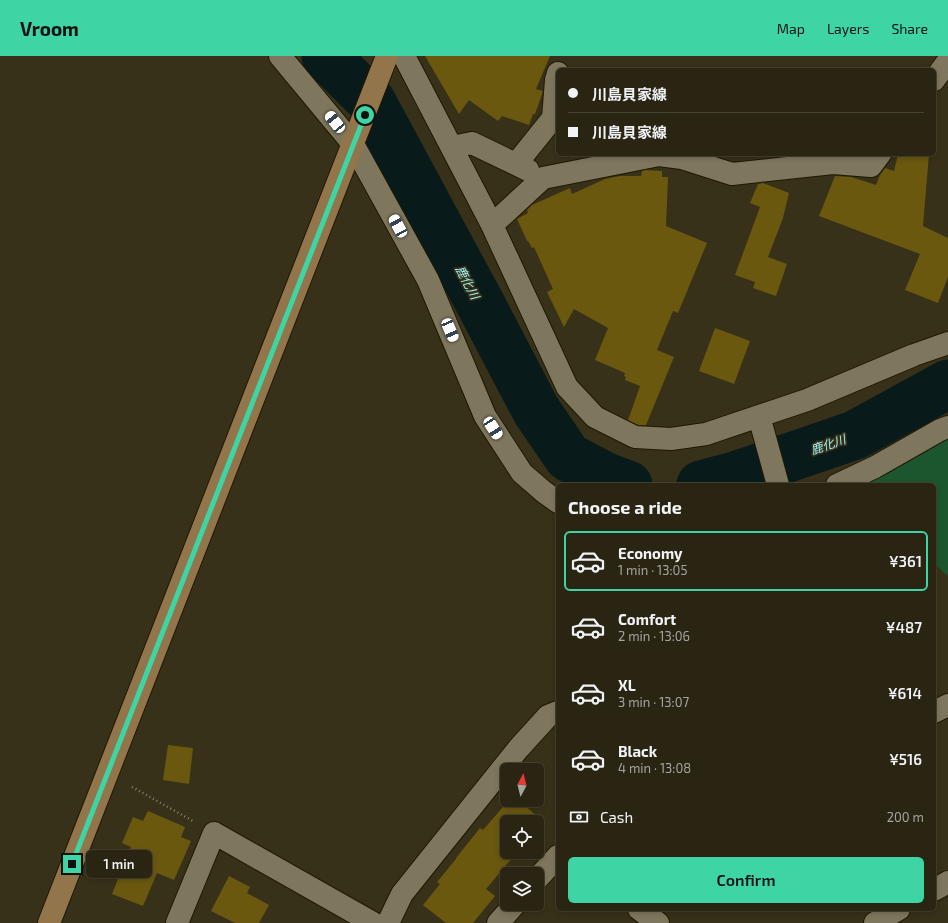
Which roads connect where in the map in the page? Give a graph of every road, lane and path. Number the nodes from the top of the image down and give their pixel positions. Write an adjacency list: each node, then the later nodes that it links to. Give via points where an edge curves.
1 (280, 56): 7 (street)
2 (387, 56): 7 (main road)
3 (404, 56): 8 (street)
4 (563, 56): 5 (street)
5 (559, 68)
6 (556, 80): 12 (street, via 552,118)
7 (353, 144): 20 (street, via 428,280 485,416 522,473); 33 (main road)
8 (452, 147): 12 (street, via 472,143); 14 (street)
9 (654, 156): 13 (street)
10 (667, 156): 11 (street, via 682,158 732,174 833,163 871,166)
11 (878, 156)
12 (516, 164): 13 (street)
13 (543, 178): 14 (street)
14 (492, 225): 16 (street, via 567,387 595,417 635,437 671,439)
15 (948, 343): 16 (street, via 807,400)
16 (761, 424): 18 (street)
17 (948, 427): 19 (street)
18 (777, 483)
19 (841, 483)
20 (556, 501)
21 (948, 705): 22 (street)
22 (936, 711)
23 (556, 713): 36 (street, via 548,716 518,749 402,894)
24 (132, 787): 25 (path)
25 (214, 833): 34 (street); 35 (street)
26 (556, 858): 27 (street)
27 (544, 871)
28 (948, 882): 29 (street)
29 (936, 889)
30 (509, 911): 37 (street)
31 (642, 911): 38 (street)
32 (896, 911): 39 (street)
33 (49, 923)
34 (177, 923)
35 (373, 923)
36 (388, 923)
37 (498, 923)
38 (658, 923)
39 (875, 923)

